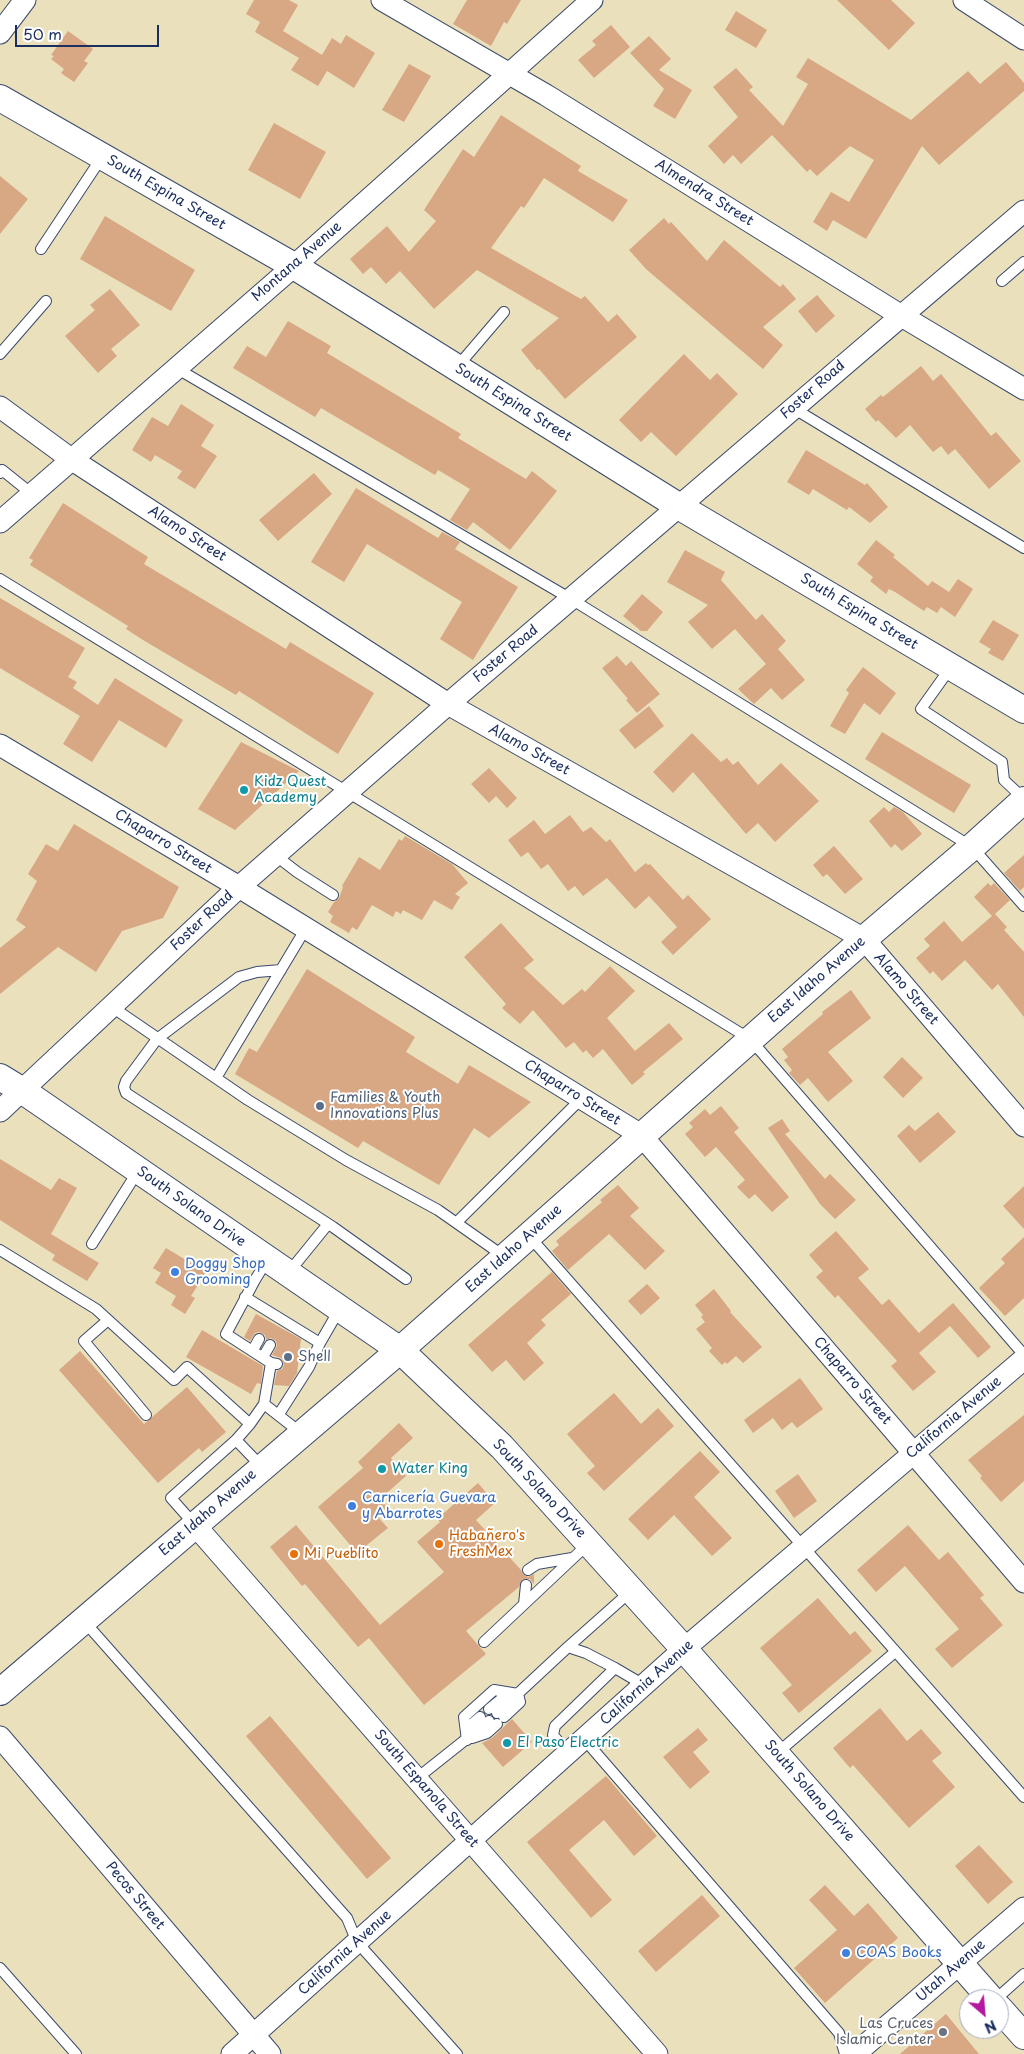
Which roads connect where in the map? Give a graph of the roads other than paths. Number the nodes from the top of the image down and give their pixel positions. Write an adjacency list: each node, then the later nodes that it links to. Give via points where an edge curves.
1 (25, 0): 5 (street)
2 (382, 0): 7 (street, Almendra Street)
3 (592, 0): 7 (street, Montana Avenue)
4 (964, 0): 6 (street)
5 (0, 33)
6 (1024, 39)
7 (508, 75): 13 (street, Montana Avenue); 17 (street, Almendra Street, via 546,95)
8 (0, 98): 9 (street, South Espina Street)
9 (102, 156): 11 (lane); 13 (street, South Espina Street)
10 (1024, 211): 17 (street, Foster Road)
11 (41, 249)
12 (1024, 262): 14 (lane)
13 (294, 266): 19 (street, South Espina Street); 20 (street, Montana Avenue)
14 (1002, 281)
15 (46, 302): 18 (lane)
16 (504, 312): 19 (lane)
17 (900, 315): 21 (street, Almendra Street); 23 (street, Foster Road)
18 (0, 354)
19 (456, 367): 27 (street, South Espina Street)
20 (176, 368): 24 (street, Montana Avenue); 31 (lane)
21 (1024, 389)
22 (0, 407): 24 (street, Alamo Street)
23 (793, 408): 27 (street, Foster Road); 29 (lane)
24 (72, 459): 26 (street, Montana Avenue); 33 (street, Alamo Street)
25 (0, 473): 26 (lane, via 2,470)
26 (32, 494): 28 (street, Montana Avenue)
27 (680, 507): 31 (street, Foster Road); 32 (street, South Espina Street)
28 (0, 522)
29 (1024, 548)
30 (0, 579): 36 (lane)
31 (571, 599): 33 (street, Foster Road); 38 (lane)
32 (951, 667): 34 (street, South Espina Street); 37 (lane, via 921,709 1002,762 1004,780)
33 (448, 704): 36 (street, Foster Road); 44 (street, Alamo Street)
34 (1024, 710)
35 (0, 745): 40 (street, Chaparro Street)
36 (348, 791): 39 (street, Foster Road); 48 (lane)
37 (1024, 799): 38 (street, East Idaho Avenue)
38 (972, 847): 42 (lane); 44 (street, East Idaho Avenue)
39 (275, 855): 40 (street, Foster Road); 41 (lane)
40 (238, 887): 43 (street, Chaparro Street); 46 (street, Foster Road)
41 (333, 895)
42 (1024, 906)
43 (306, 928): 45 (lane); 52 (street, Chaparro Street)
44 (864, 939): 48 (street, East Idaho Avenue); 54 (street, Alamo Street)
45 (281, 970): 47 (lane, via 239,977); 50 (lane)
46 (112, 1007): 47 (lane); 51 (street, Foster Road)
47 (157, 1039): 50 (lane); 58 (lane, via 126,1081 126,1093)
48 (750, 1039): 55 (street, East Idaho Avenue); 73 (lane)
49 (0, 1077): 51 (street, South Solano Drive)
50 (216, 1078): 57 (lane, via 346,1160)
51 (23, 1091): 53 (street, Foster Road); 56 (street, South Solano Drive)
52 (581, 1099): 55 (street, Chaparro Street); 57 (lane)
53 (0, 1111)
54 (1024, 1126)
55 (641, 1135): 59 (street, East Idaho Avenue); 84 (street, Chaparro Street)
56 (138, 1170): 60 (lane); 63 (street, South Solano Drive)
57 (457, 1222): 62 (lane)
58 (328, 1224): 63 (lane); 64 (lane)
59 (529, 1236): 62 (street, East Idaho Avenue); 87 (lane)
60 (92, 1244)
61 (0, 1250): 67 (lane, via 96,1309)
62 (505, 1257): 72 (street, East Idaho Avenue)
63 (278, 1266): 65 (lane); 66 (street, South Solano Drive)
64 (406, 1279)
65 (245, 1296): 69 (lane, via 270,1317); 71 (lane, via 226,1334)
66 (340, 1309): 69 (lane); 72 (street, South Solano Drive)
67 (108, 1320): 80 (lane, via 84,1341); 81 (lane, via 174,1380 187,1368)
68 (258, 1339): 71 (lane)
69 (320, 1343): 77 (lane)
70 (270, 1345): 75 (lane)
71 (253, 1350): 75 (lane)
72 (400, 1350): 82 (street, East Idaho Avenue); 88 (street, South Solano Drive, via 502,1448)
73 (1024, 1355)
74 (1024, 1359): 84 (street, California Avenue)
75 (270, 1361): 78 (lane)
76 (298, 1366): 77 (lane)
77 (309, 1367): 79 (lane)
78 (264, 1404): 79 (lane); 81 (lane)
79 (279, 1414): 82 (lane)
80 (146, 1415)
81 (250, 1424): 83 (lane)
82 (301, 1434): 85 (street, East Idaho Avenue)
83 (236, 1440): 85 (lane); 86 (lane, via 171,1498)
84 (914, 1452): 87 (street, California Avenue); 90 (street, Chaparro Street)
85 (262, 1467): 86 (street, East Idaho Avenue)
86 (194, 1524): 94 (street, East Idaho Avenue); 109 (street, South Espanola Street)
87 (803, 1548): 97 (street, California Avenue); 98 (lane)
88 (581, 1550): 89 (lane); 92 (street, South Solano Drive); 93 (lane)
89 (528, 1570)
90 (1024, 1582)
91 (526, 1585): 93 (lane)
92 (632, 1591): 96 (lane); 97 (street, South Solano Drive)
93 (524, 1604): 95 (lane)
94 (84, 1620): 101 (street, East Idaho Avenue); 113 (lane, via 346,1918)
95 (484, 1642)
96 (568, 1647): 99 (lane, via 586,1652); 102 (lane)
97 (684, 1649): 100 (street, California Avenue); 108 (street, South Solano Drive)
98 (895, 1652): 108 (lane); 110 (lane)
99 (615, 1668): 100 (lane); 107 (lane, via 555,1726 553,1735)
100 (644, 1685): 105 (street, California Avenue)
101 (0, 1692)
102 (518, 1694): 103 (lane); 106 (lane, via 494,1690 464,1717)
103 (493, 1717): 106 (lane, via 487,1733); 106 (lane, via 474,1723)
104 (0, 1737): 120 (street, Pecos Street)
105 (584, 1739): 107 (street, California Avenue); 127 (lane, via 839,2033)
106 (467, 1740): 109 (lane)
107 (568, 1754): 111 (street, California Avenue)
108 (776, 1754): 114 (street, South Solano Drive)
109 (416, 1779): 111 (street, South Espanola Street)
110 (1024, 1797)
111 (470, 1841): 113 (street, California Avenue); 126 (street, South Espanola Street)
112 (1024, 1908): 114 (street, Utah Avenue)
113 (357, 1942): 120 (street, California Avenue); 125 (lane)
114 (960, 1964): 117 (street, South Solano Drive); 128 (street, Utah Avenue)
115 (0, 1968): 122 (lane)
116 (1024, 1974): 118 (lane)
117 (982, 1989)
118 (1007, 1989)
119 (1009, 2019): 121 (street)
120 (253, 2034): 123 (street, California Avenue); 124 (street, Pecos Street)
121 (1024, 2036)
122 (76, 2054)
123 (232, 2054)
124 (270, 2054)
125 (456, 2054)
126 (657, 2054)
127 (845, 2054)
128 (855, 2054)

